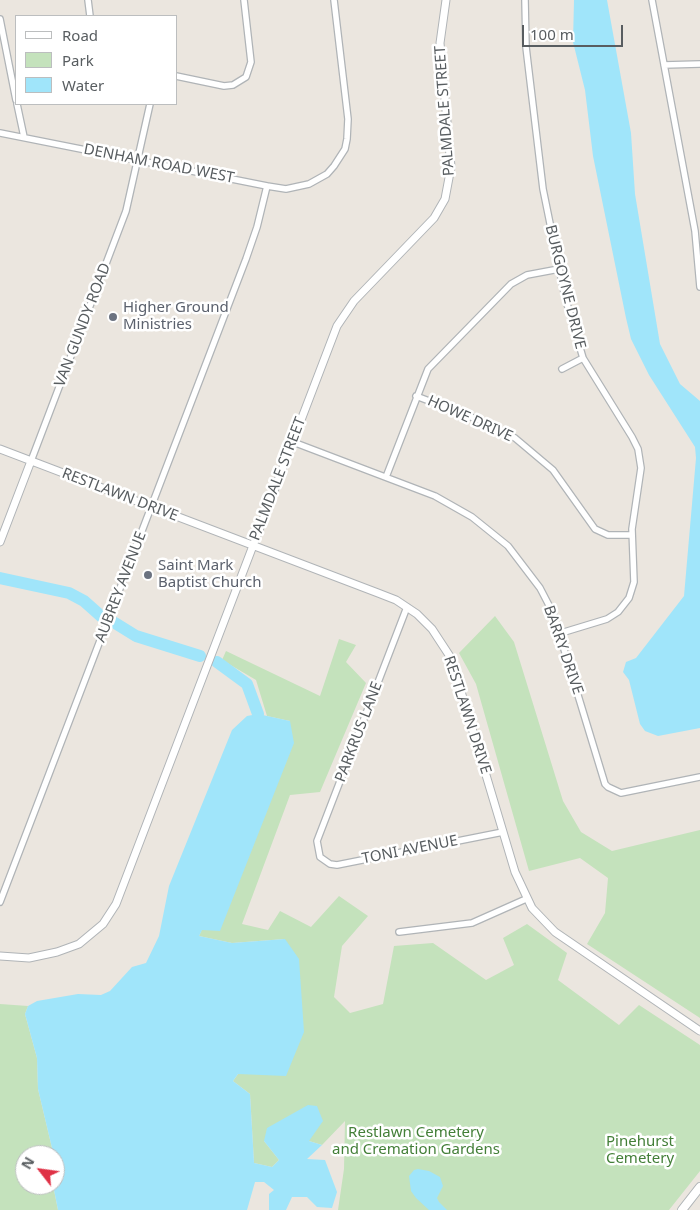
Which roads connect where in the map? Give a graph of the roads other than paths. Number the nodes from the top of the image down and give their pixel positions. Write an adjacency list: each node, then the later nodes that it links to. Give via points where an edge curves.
1 (88, 0): 7 (street)
2 (244, 0): 11 (street, via 251,62 250,70 241,82 224,86)
3 (334, 0): 18 (street, DENHAM ROAD WEST, via 348,119 347,139 340,157 327,174 298,188)
4 (446, 0): 24 (street, PALMDALE STREET, via 440,43 451,162 445,198 425,228 342,317)
5 (525, 0): 19 (street, BURGOYNE DRIVE, via 526,47 542,189)
6 (652, 0): 9 (street)
7 (90, 15)
8 (0, 19): 12 (street)
9 (664, 64): 10 (street); 20 (street, via 695,231)
10 (700, 64)
11 (178, 76)
12 (15, 95)
13 (17, 105): 16 (street)
14 (150, 105): 17 (street, VAN GUNDY ROAD)
15 (0, 132): 16 (street, DENHAM ROAD WEST)
16 (24, 137): 17 (street, DENHAM ROAD WEST)
17 (138, 160): 18 (street, DENHAM ROAD WEST); 26 (street, VAN GUNDY ROAD, via 126,211)
18 (267, 186): 28 (street, AUBREY AVENUE, via 249,251)
19 (559, 269): 21 (street, BURGOYNE DRIVE); 23 (street, via 527,276 511,284 428,368)
20 (700, 287)
21 (583, 358): 22 (street); 29 (street, BURGOYNE DRIVE, via 632,437 640,458)
22 (562, 368)
23 (416, 396): 27 (street); 29 (street, HOWE DRIVE, via 484,422 515,438 553,470 595,529 608,535)
24 (293, 442): 27 (street, BARRY DRIVE); 31 (street, PALMDALE STREET)
25 (0, 449): 26 (street, RESTLAWN DRIVE)
26 (31, 461): 28 (street, RESTLAWN DRIVE); 30 (street, VAN GUNDY ROAD)
27 (386, 477): 33 (street, BARRY DRIVE, via 459,509 499,537 540,588)
28 (151, 507): 31 (street, RESTLAWN DRIVE); 38 (street, AUBREY AVENUE)
29 (632, 535): 33 (street, BURGOYNE DRIVE, via 633,588 626,603 607,619)
30 (0, 542)
31 (253, 546): 32 (street, RESTLAWN DRIVE); 40 (street, PALMDALE STREET, via 110,915 95,933 69,949 29,958)
32 (407, 607): 35 (street, RESTLAWN DRIVE, via 425,621 451,658); 36 (street, PARKRUS LANE, via 318,841)
33 (561, 633): 34 (street, BARRY DRIVE, via 605,784 621,793)
34 (700, 777)
35 (503, 832): 36 (street, TONI AVENUE, via 337,865); 37 (street, RESTLAWN DRIVE)
36 (320, 857)
37 (526, 898): 39 (street, via 472,923); 41 (street, RESTLAWN DRIVE, via 555,932)
38 (0, 902)
39 (399, 932)
40 (0, 956)
41 (700, 1032)
42 (700, 1187): 43 (main road)
43 (684, 1210)

